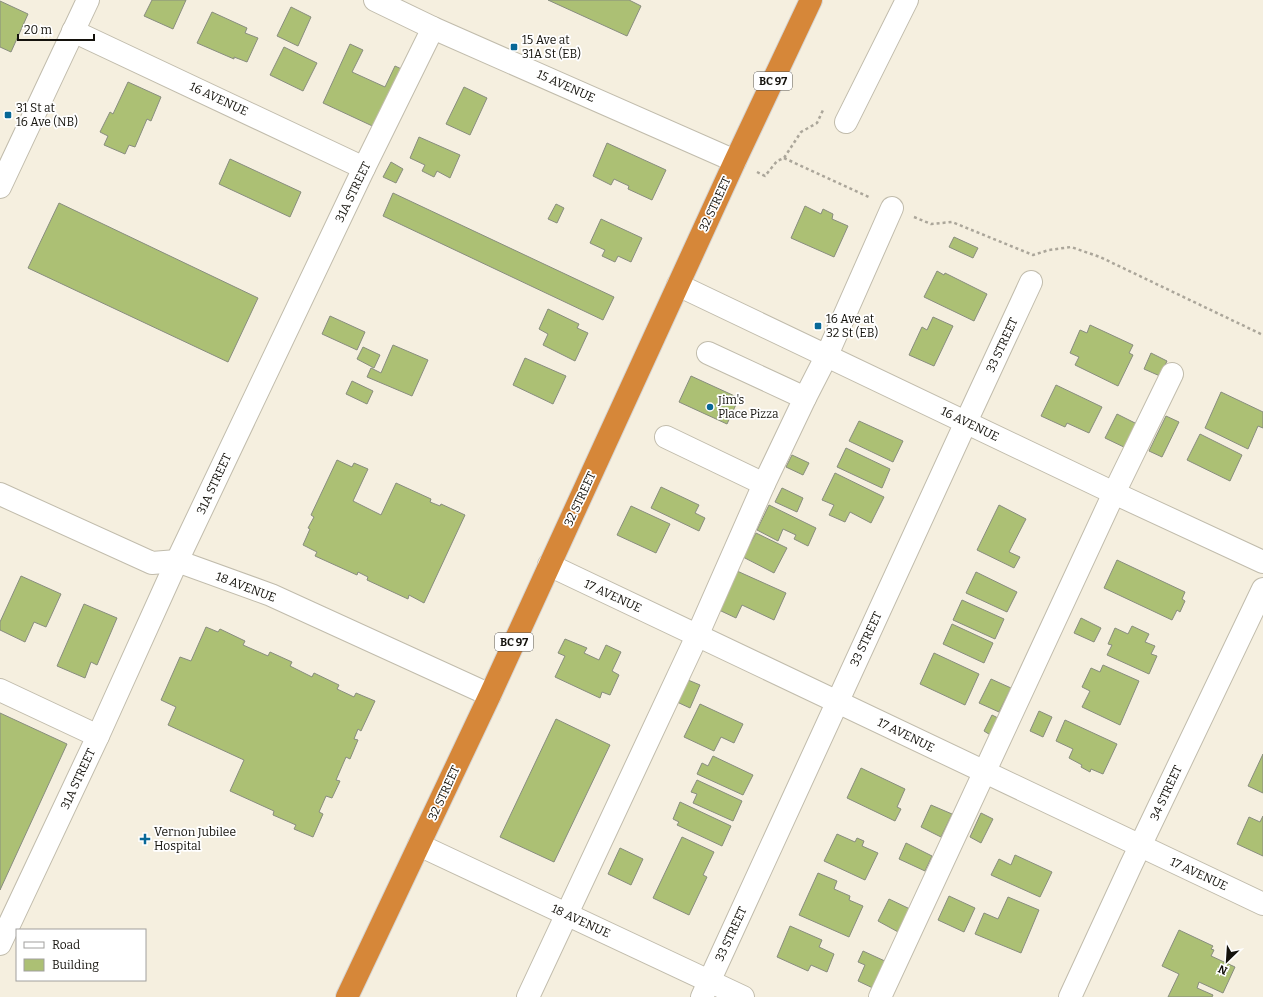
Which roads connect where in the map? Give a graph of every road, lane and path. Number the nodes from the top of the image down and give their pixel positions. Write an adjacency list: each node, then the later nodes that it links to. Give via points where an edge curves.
1 (88, 0): 6 (street)
2 (375, 0): 5 (street, 15 AVENUE)
3 (811, 0): 10 (highway, 32 STREET / BC 97)
4 (907, 0): 8 (street)
5 (433, 28): 10 (street, 15 AVENUE); 11 (street, 31A STREET)
6 (73, 31): 11 (street, 16 AVENUE); 12 (street)
7 (824, 109): 9 (path, via 817,123 801,132)
8 (846, 122)
9 (784, 158): 10 (path, via 777,161 765,176); 13 (path)
10 (735, 161): 15 (highway, 32 STREET / BC 97)
11 (364, 168): 26 (street, 31A STREET)
12 (0, 188)
13 (892, 208): 16 (path, via 931,224 952,222 1033,255 1071,247 1100,257); 18 (street)
14 (1031, 282): 21 (street, 33 STREET)
15 (678, 284): 18 (street, 16 AVENUE); 28 (highway, 32 STREET / BC 97)
16 (1263, 334)
17 (708, 352): 20 (street)
18 (827, 355): 20 (street); 21 (street, 16 AVENUE)
19 (1172, 374): 24 (street)
20 (805, 398): 23 (street)
21 (966, 422): 24 (street, 16 AVENUE); 33 (street, 33 STREET)
22 (666, 437): 23 (street)
23 (764, 484): 30 (street)
24 (1114, 493): 27 (street, 16 AVENUE); 35 (street)
25 (0, 494): 26 (street, 18 AVENUE, via 152,563)
26 (177, 561): 32 (street, 18 AVENUE, via 271,595); 34 (street, 31A STREET)
27 (1263, 562)
28 (549, 565): 30 (street, 17 AVENUE); 32 (highway, 32 STREET / BC 97)
29 (1263, 589): 37 (street, 34 STREET)
30 (696, 638): 33 (street, 17 AVENUE); 39 (street)
31 (0, 690): 34 (street)
32 (490, 695): 36 (highway, 32 STREET / BC 97)
33 (837, 702): 35 (street, 17 AVENUE); 41 (street, 33 STREET)
34 (98, 736): 40 (street, 31A STREET)
35 (985, 772): 37 (street, 17 AVENUE); 45 (street)
36 (419, 845): 39 (street, 18 AVENUE); 42 (highway, 32 STREET / BC 97)
37 (1140, 846): 38 (street, 17 AVENUE); 46 (street, 34 STREET)
38 (1263, 904)
39 (567, 915): 41 (street, 18 AVENUE); 43 (street)
40 (0, 944)
41 (706, 989): 44 (street, 18 AVENUE)
42 (347, 997)
43 (528, 997)
44 (743, 997)
45 (880, 997)
46 (1070, 997)

